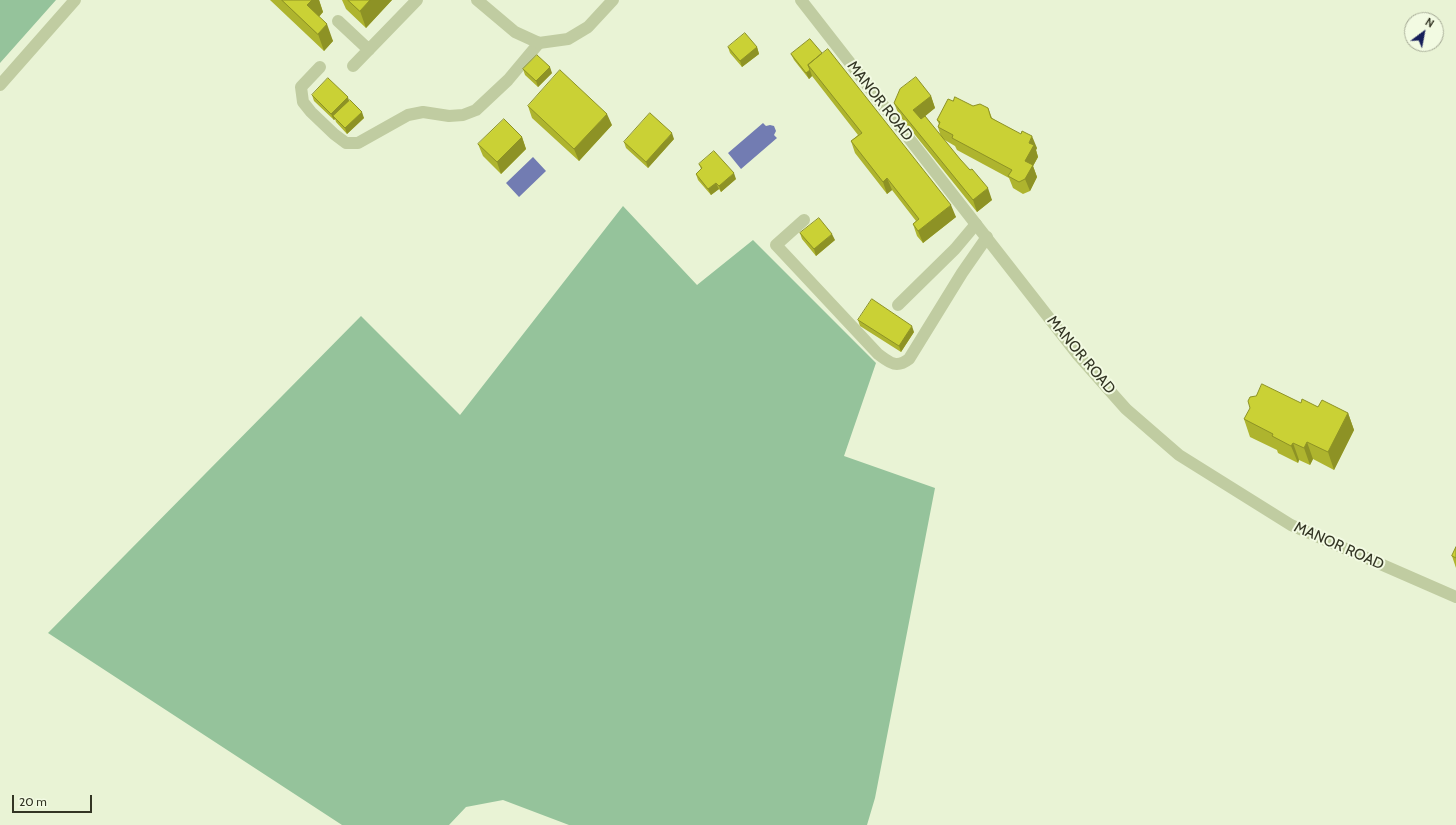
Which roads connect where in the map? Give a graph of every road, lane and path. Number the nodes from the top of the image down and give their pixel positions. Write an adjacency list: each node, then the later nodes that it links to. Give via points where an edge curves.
1 (75, 0): 11 (street)
2 (417, 0): 8 (street)
3 (477, 0): 7 (street, via 515,32)
4 (613, 0): 7 (street, via 588,27 568,39)
5 (801, 0): 13 (street, MANOR ROAD)
6 (338, 21): 8 (street)
7 (538, 43): 10 (street, via 508,80 476,110 463,115 449,116 423,112 408,115 358,143 346,143 303,102 301,87)
8 (369, 50): 9 (street)
9 (353, 66)
10 (320, 67)
11 (0, 85)
12 (804, 220): 14 (street, via 776,245 878,354 896,364 903,364 909,359)
13 (976, 224): 14 (street, MANOR ROAD); 15 (street, via 955,249)
14 (986, 238): 16 (street, MANOR ROAD, via 1078,355 1126,409 1179,455 1291,525)
15 (898, 305)
16 (1456, 597)

